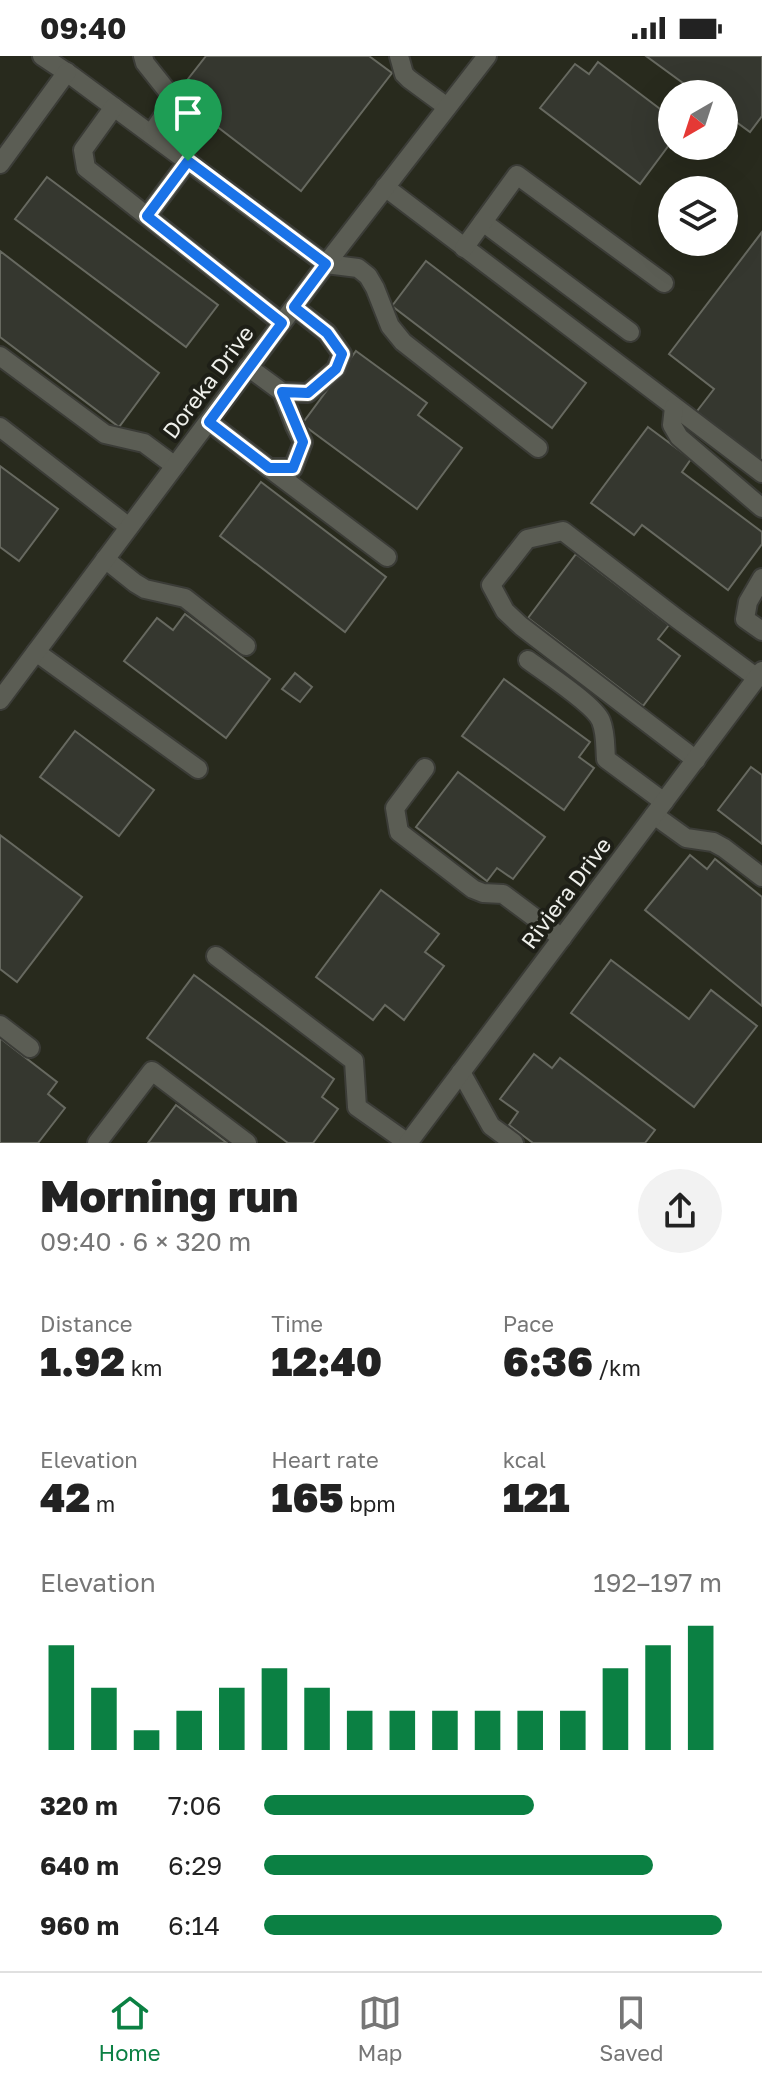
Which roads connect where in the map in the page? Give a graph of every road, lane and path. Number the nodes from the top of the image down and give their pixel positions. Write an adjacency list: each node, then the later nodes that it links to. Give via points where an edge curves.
1 (42, 56): 5 (street)
2 (143, 56): 8 (street, via 173,102)
3 (399, 56): 7 (street, via 404,74)
4 (487, 56): 7 (street, Doreka Drive)
5 (67, 72): 6 (street); 10 (street)
6 (114, 107): 8 (street); 12 (street, via 83,150 86,168)
7 (447, 107): 11 (street, Doreka Drive)
8 (151, 134): 9 (street)
9 (188, 161): 12 (street); 15 (street)
10 (0, 164)
11 (385, 187): 14 (street); 15 (street, Doreka Drive)
12 (147, 216): 18 (street)
13 (483, 222): 14 (street); 16 (street, via 517,175); 19 (street)
14 (464, 248): 23 (street)
15 (326, 264): 17 (street, Doreka Drive); 26 (street, via 358,268 368,276 403,342)
16 (664, 283)
17 (294, 307): 18 (street, Doreka Drive); 22 (street, via 327,333 342,354 336,369 308,393)
18 (282, 323): 21 (street, Doreka Drive)
19 (630, 332)
20 (0, 356): 27 (street, via 105,434 144,443)
21 (248, 367): 22 (street); 24 (street, Doreka Drive)
22 (282, 392): 28 (street, via 303,442 293,468)
23 (674, 407): 29 (street); 30 (street, via 672,425 679,437)
24 (209, 422): 27 (street, Doreka Drive); 28 (street)
25 (0, 427): 31 (street)
26 (538, 448)
27 (175, 466): 31 (street, Doreka Drive)
28 (269, 468): 32 (street)
29 (762, 473)
30 (762, 508)
31 (129, 527): 33 (street, Doreka Drive)
32 (387, 557)
33 (105, 559): 36 (street, via 145,589 185,598); 37 (street, Doreka Drive)
34 (762, 578): 35 (street, via 745,619)
35 (762, 631)
36 (246, 646)
37 (36, 652): 40 (street, Doreka Drive); 43 (street)
38 (528, 660): 44 (street, via 601,718 606,759)
39 (759, 675): 41 (street, Riviera Drive); 41 (street, via 563,531 527,539 491,585 505,611 554,653)
40 (0, 700)
41 (696, 760): 44 (street, Riviera Drive)
42 (425, 768): 46 (street, via 395,808 399,832 473,889 503,894)
43 (198, 769)
44 (659, 808): 45 (street, via 686,838 713,842); 46 (street, Riviera Drive)
45 (762, 877)
46 (562, 938): 50 (street, Riviera Drive)
47 (216, 956): 53 (street, via 354,1061 357,1107)
48 (0, 1025): 49 (street)
49 (30, 1048)
50 (461, 1072): 53 (street, Riviera Drive); 54 (street, via 491,1126)
51 (97, 1143): 52 (street, via 152,1071)
52 (247, 1143)
53 (408, 1143)
54 (514, 1143)

